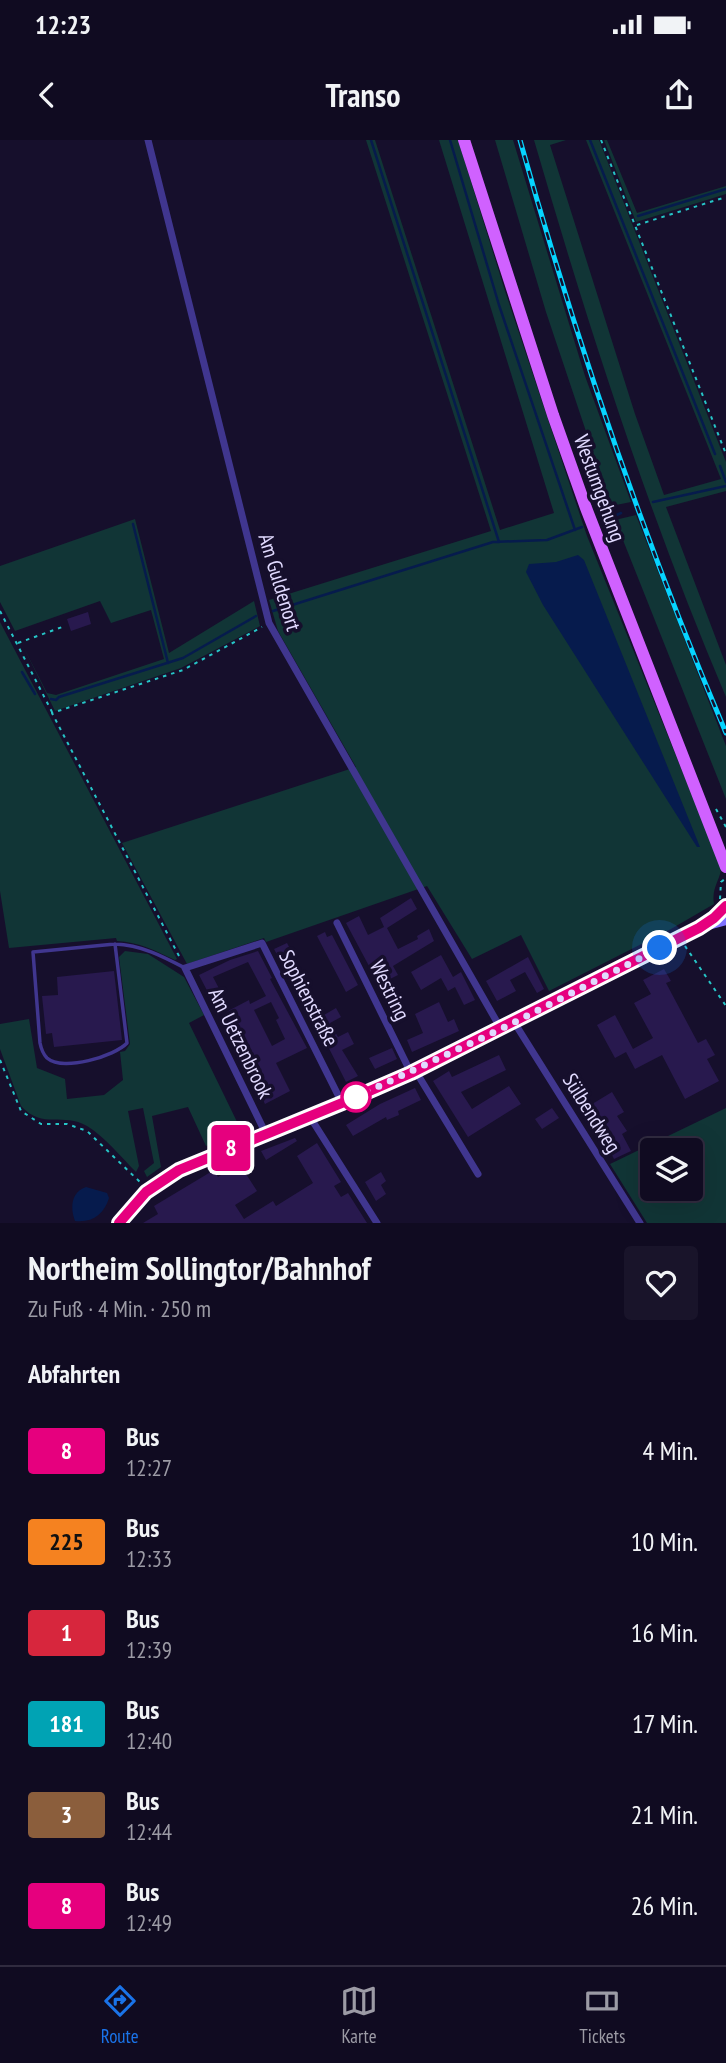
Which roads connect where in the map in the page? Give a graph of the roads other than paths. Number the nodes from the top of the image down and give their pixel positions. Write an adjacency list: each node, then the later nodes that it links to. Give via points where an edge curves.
1 (148, 140): 13 (street, Am Guldenort, via 270,623)
2 (464, 140): 3 (main road, Westumgehung, via 578,485)
3 (717, 842): 4 (main road, Westumgehung); 5 (main road, Westumgehung)
4 (726, 856)
5 (726, 867)
6 (726, 906): 9 (main road)
7 (726, 920): 9 (main road)
8 (337, 923): 14 (street, Westring)
9 (699, 928): 12 (main road)
10 (115, 944): 10 (lane, via 33,952 40,1043 49,1060 96,1060 127,1043); 11 (lane, via 132,945)
11 (185, 968): 15 (street, Sophienstraße, via 262,943); 17 (street, Am Uetzenbrook)
12 (514, 1022): 13 (main road); 21 (street, Sülbendweg)
13 (501, 1029): 14 (main road)
14 (413, 1072): 15 (main road); 18 (street, Westring)
15 (342, 1103): 16 (main road)
16 (310, 1116): 17 (main road); 20 (street)
17 (266, 1134): 19 (main road, via 168,1176 146,1192)
18 (478, 1174)
19 (119, 1223)
20 (377, 1223)
21 (640, 1223)

